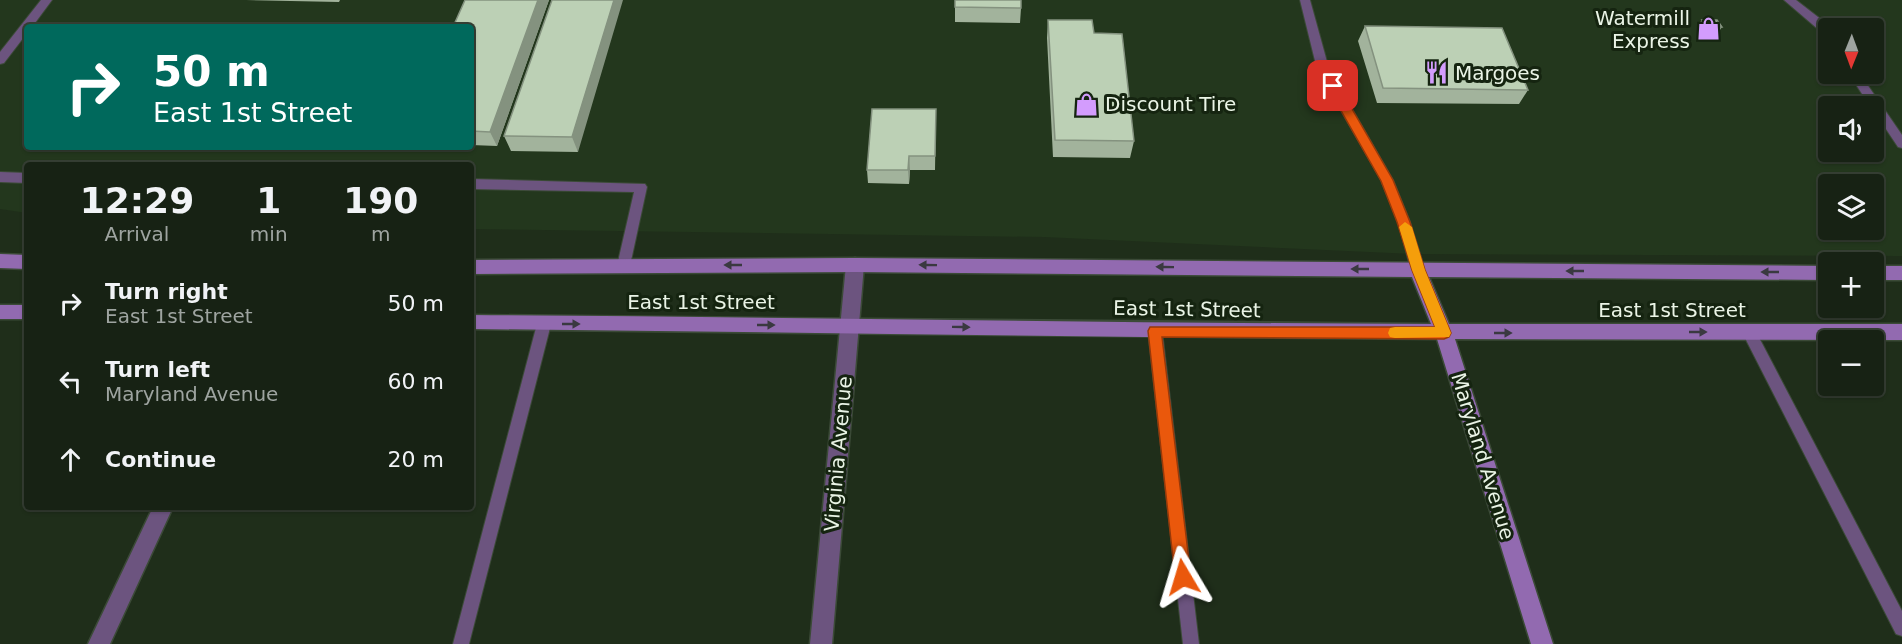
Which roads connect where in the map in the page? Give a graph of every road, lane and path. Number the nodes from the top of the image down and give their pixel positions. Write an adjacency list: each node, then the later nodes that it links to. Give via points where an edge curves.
1 (47, 0): 5 (lane)
2 (1305, 0): 18 (lane, via 1323,69 1387,180)
3 (1788, 0): 4 (lane)
4 (1818, 23)
5 (28, 24)
6 (24, 29): 7 (lane)
7 (0, 60)
8 (1861, 84): 9 (lane)
9 (1902, 144)
10 (0, 177): 11 (lane)
11 (24, 178)
12 (474, 184): 16 (lane, via 641,187)
13 (0, 261): 14 (main road)
14 (24, 262)
15 (855, 265): 16 (main road, East 1st Street, one-way to 16); 18 (main road, East 1st Street, one-way to 15); 26 (street, Virginia Avenue)
16 (624, 266): 17 (main road, East 1st Street)
17 (474, 267)
18 (1418, 270): 19 (main road, East 1st Street, one-way to 18); 30 (main road, Maryland Avenue)
19 (1818, 273)
20 (1884, 273): 21 (main road)
21 (1902, 273)
22 (0, 312): 23 (main road)
23 (24, 312)
24 (474, 322): 25 (main road, East 1st Street)
25 (544, 324): 26 (main road, East 1st Street, one-way to 26); 34 (lane)
26 (849, 325): 27 (main road, East 1st Street, one-way to 27); 35 (street, Virginia Avenue)
27 (1155, 331): 30 (main road, East 1st Street); 36 (lane)
28 (1749, 332): 29 (main road, East 1st Street); 30 (main road, East 1st Street, one-way to 28); 32 (lane)
29 (1902, 332)
30 (1444, 333): 37 (main road, Maryland Avenue)
31 (162, 510): 33 (street)
32 (1902, 628)
33 (99, 644)
34 (461, 644)
35 (821, 644)
36 (1191, 644)
37 (1542, 644)

